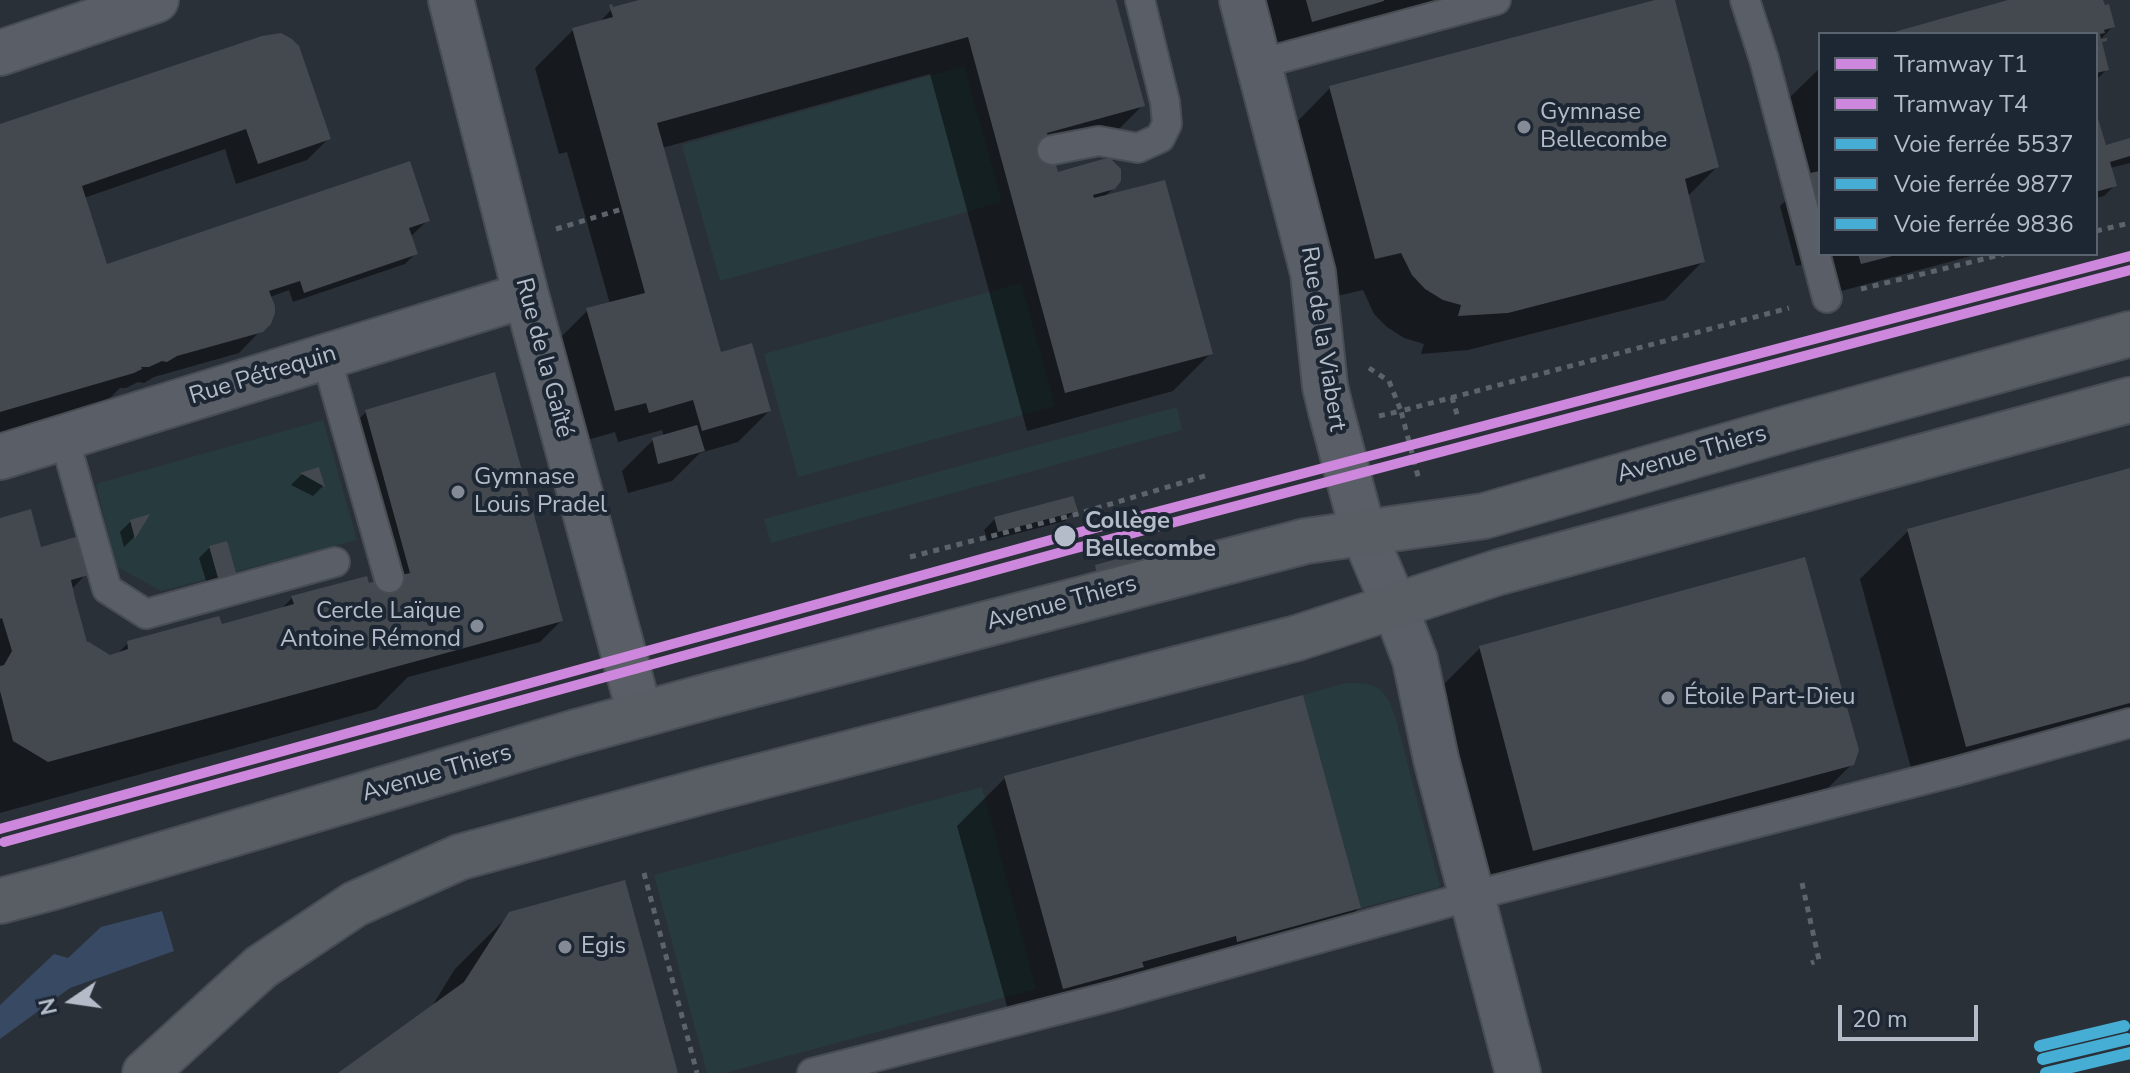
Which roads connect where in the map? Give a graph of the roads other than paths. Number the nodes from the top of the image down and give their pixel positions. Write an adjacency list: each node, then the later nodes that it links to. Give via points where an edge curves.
1 (156, 0): 7 (street)
2 (451, 0): 10 (street, Rue de la Gaîté)
3 (1140, 0): 9 (lane, via 1165,102 1167,124 1160,138 1138,148 1099,141)
4 (1242, 0): 8 (street, Rue de la Viabert)
5 (1496, 0): 8 (lane)
6 (1745, 0): 11 (lane)
7 (0, 53)
8 (1259, 64): 17 (street, Rue de la Viabert, via 1313,273 1328,398)
9 (1052, 150)
10 (526, 295): 13 (street, Rue Pétrequin); 21 (street, Rue de la Gaîté)
11 (1827, 298)
12 (2130, 334): 17 (main road, Avenue Thiers, via 1484,516)
13 (326, 357): 15 (street, Rue Pétrequin); 19 (lane)
14 (2130, 400): 20 (main road, via 1499,572)
15 (64, 437): 16 (street, Rue Pétrequin); 18 (lane, via 107,589 146,614)
16 (0, 457)
17 (1363, 532): 20 (street, Rue de la Viabert); 21 (main road, Avenue Thiers, via 1306,541)
18 (335, 562)
19 (389, 578)
20 (1395, 607): 24 (street, Rue de la Viabert, via 1415,660); 25 (main road, via 1297,638 460,857 355,904 261,967)
21 (640, 714): 23 (main road, Avenue Thiers, via 71,882)
22 (2130, 723): 24 (lane)
23 (2, 891)
24 (1472, 901): 26 (lane, via 1106,987); 27 (street, Rue de la Viabert)
25 (145, 1073)
26 (812, 1073)
27 (1518, 1073)

